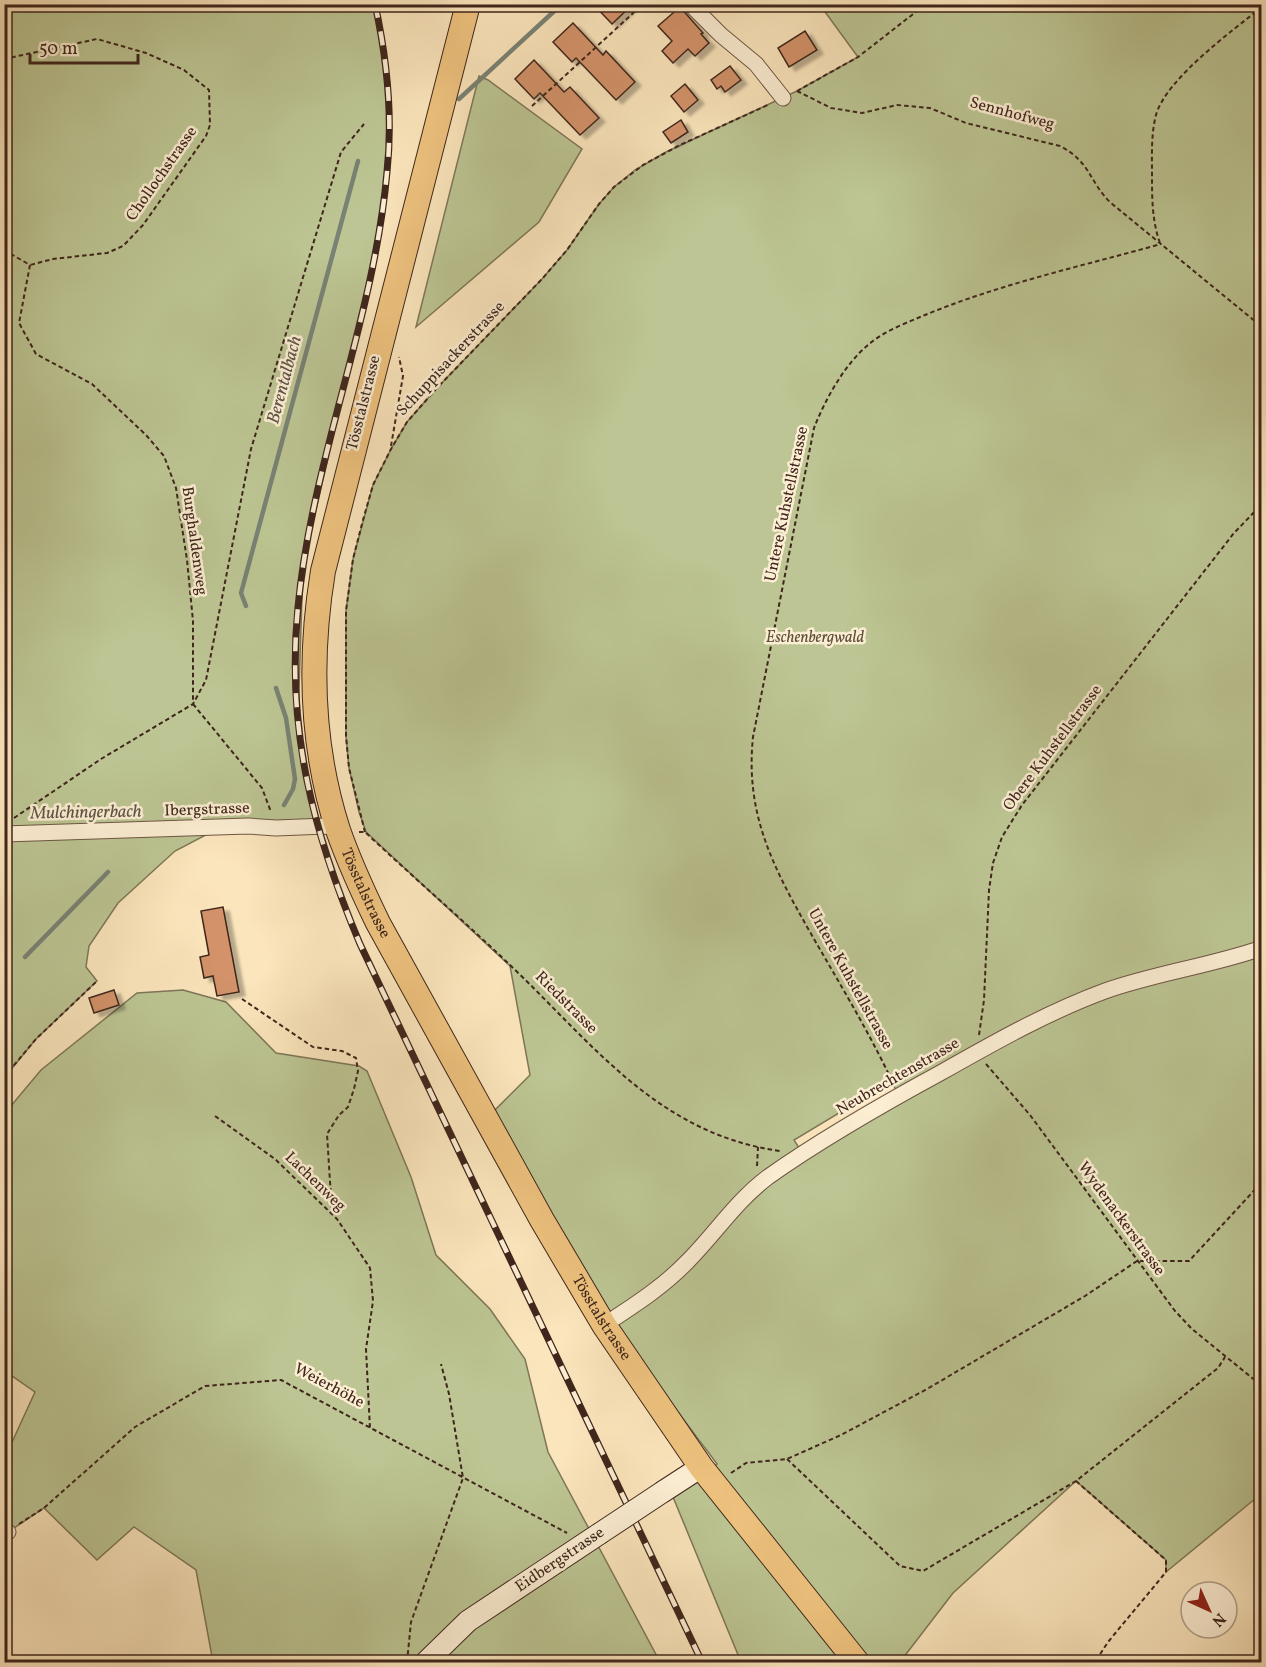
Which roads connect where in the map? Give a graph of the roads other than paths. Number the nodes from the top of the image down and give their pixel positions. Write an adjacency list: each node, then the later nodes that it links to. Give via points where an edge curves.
1 (468, 4): 4 (main road, Tösstalstrasse, via 323,571 315,639 314,695 321,754)
2 (690, 4): 3 (street, via 752,60)
3 (783, 98)
4 (338, 828): 5 (street, Ibergstrasse, via 248,826); 7 (main road, Tösstalstrasse, via 378,923)
5 (4, 834)
6 (1262, 948): 7 (street, Neubrechtenstrasse, via 1105,991 1040,1019 898,1096 768,1178 748,1194 673,1276)
7 (604, 1325): 8 (main road, Tösstalstrasse)
8 (708, 1476): 9 (street, Eidbergstrasse, bridge, via 664,1491 592,1538 468,1621); 10 (main road, Tösstalstrasse)
9 (426, 1662)
10 (857, 1662)

